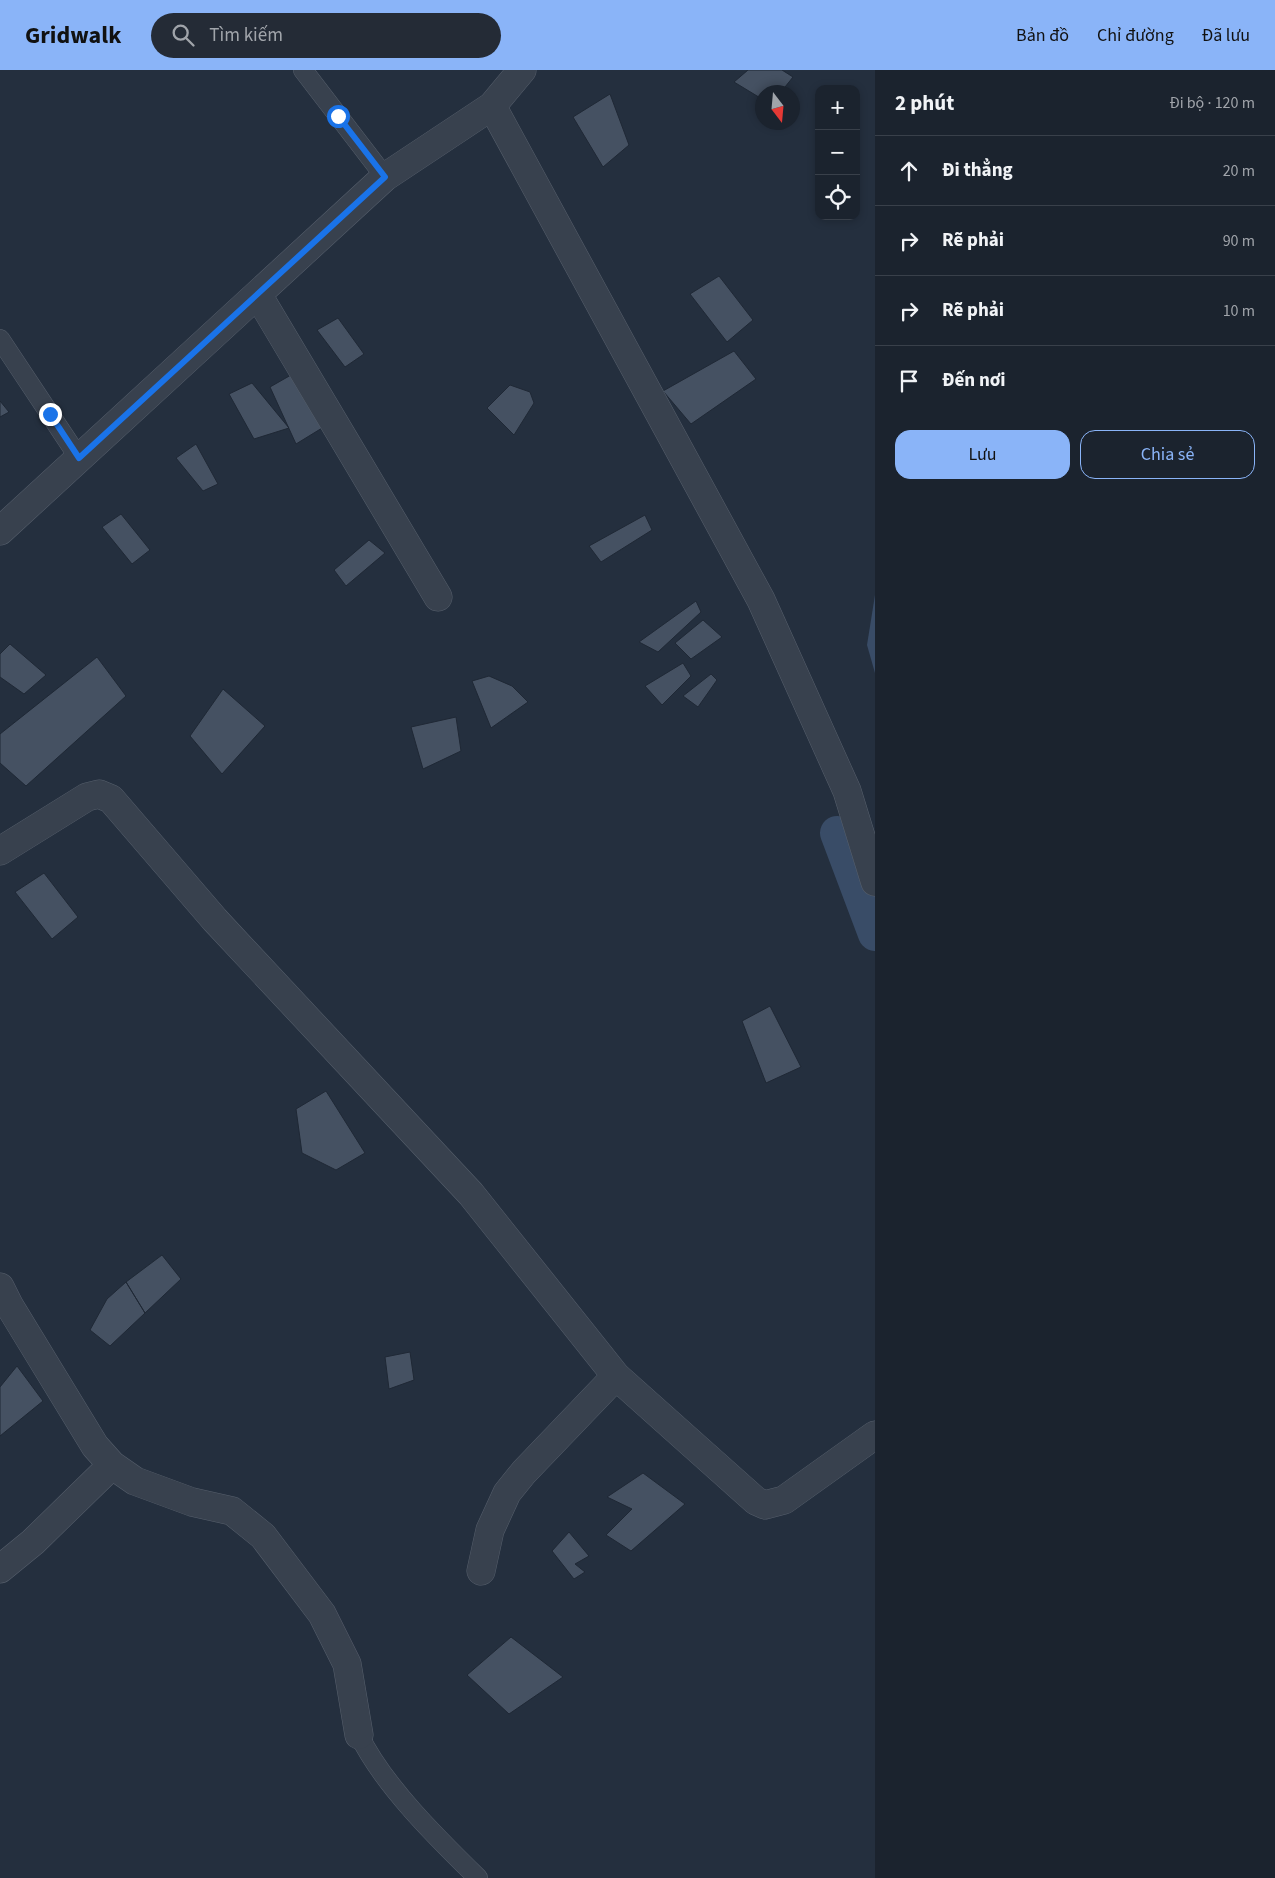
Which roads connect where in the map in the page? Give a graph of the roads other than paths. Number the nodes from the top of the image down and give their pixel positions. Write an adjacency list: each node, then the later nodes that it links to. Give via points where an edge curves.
1 (303, 70): 4 (lane)
2 (522, 70): 3 (street)
3 (492, 106): 4 (street); 11 (street, via 761,600 846,791)
4 (385, 177): 5 (street)
5 (258, 295): 7 (street); 9 (street)
6 (0, 340): 7 (lane)
7 (79, 458): 8 (street)
8 (0, 531)
9 (438, 597)
10 (0, 851): 13 (street, via 88,797 99,794 111,799 216,920 470,1194)
11 (875, 882)
12 (0, 1287): 15 (street, via 95,1446)
13 (616, 1376): 14 (street, via 756,1502 766,1505 784,1500); 17 (street, via 507,1493 490,1530)
14 (875, 1435)
15 (112, 1465): 16 (street, via 33,1542); 18 (street, via 135,1481 192,1502 232,1511 263,1536 322,1614 347,1664)
16 (0, 1569)
17 (480, 1571)
18 (359, 1735): 19 (lane, via 371,1758 442,1843)
19 (478, 1878)

